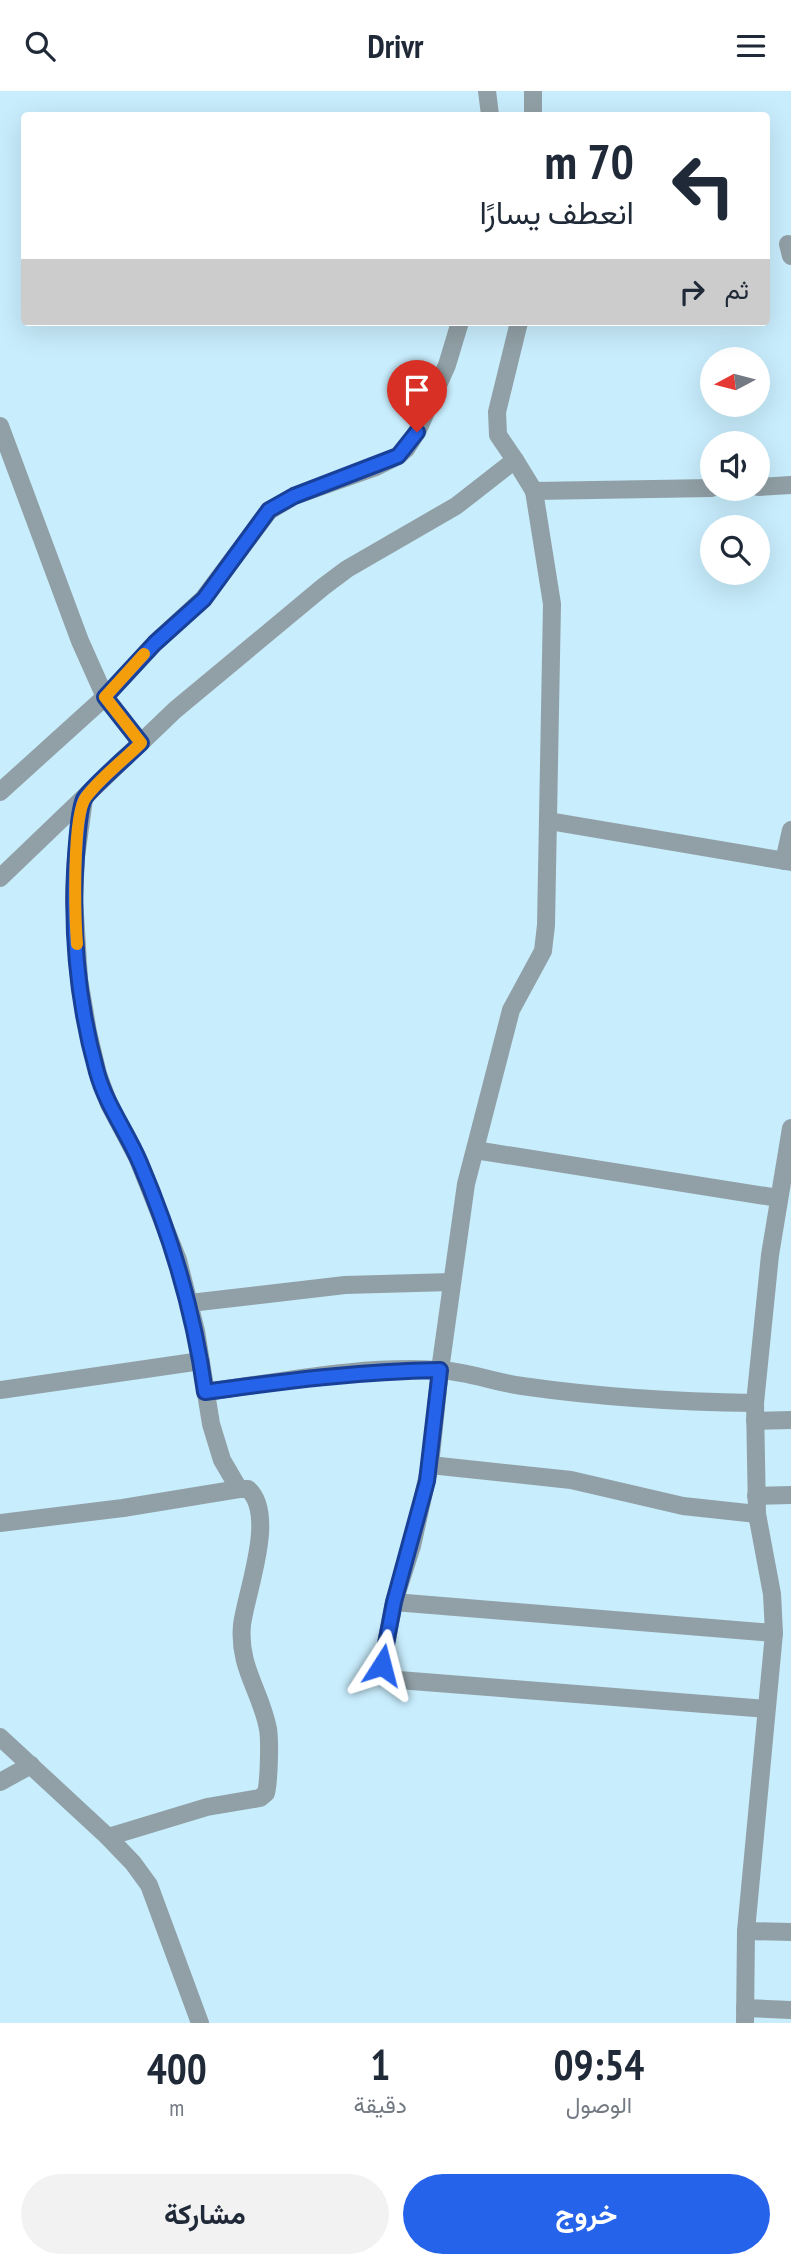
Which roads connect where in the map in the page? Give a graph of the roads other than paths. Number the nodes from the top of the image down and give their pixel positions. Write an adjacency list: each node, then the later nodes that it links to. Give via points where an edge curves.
1 (487, 91): 3 (street)
2 (533, 91): 4 (street)
3 (490, 112)
4 (533, 112)
5 (459, 326): 13 (street, via 447,365 406,449 376,467 294,496 269,510 204,599 155,643)
6 (518, 326): 8 (street, via 497,412 498,435)
7 (0, 426): 13 (street, via 80,641)
8 (515, 460): 12 (street); 14 (street, via 456,506 339,575 214,676)
9 (791, 485): 10 (street)
10 (770, 486)
11 (700, 488): 12 (street)
12 (534, 491): 17 (street, via 552,604)
13 (108, 701): 14 (street); 15 (street)
14 (141, 743): 16 (street)
15 (0, 792)
16 (84, 799): 20 (street); 25 (street, via 74,898 88,1032 98,1074 162,1215)
17 (549, 821): 19 (street); 22 (street, via 543,951 511,1010)
18 (791, 830): 19 (street)
19 (787, 861)
20 (0, 878)
21 (790, 1136): 23 (street)
22 (475, 1150): 23 (street); 24 (street)
23 (778, 1198): 30 (street)
24 (453, 1282): 25 (street, via 345,1285); 27 (street)
25 (190, 1303): 26 (street)
26 (201, 1361): 28 (street); 29 (street)
27 (440, 1370): 29 (street, via 385,1370); 30 (street, via 518,1386); 32 (street)
28 (0, 1390)
29 (205, 1392): 33 (street, via 222,1460)
30 (755, 1412): 31 (street); 35 (street)
31 (791, 1420)
32 (430, 1465): 35 (street, via 571,1480 683,1507); 37 (street)
33 (239, 1489): 36 (street); 43 (street, via 252,1492 261,1536 242,1625 242,1651 268,1728 266,1793)
34 (791, 1495): 35 (street)
35 (757, 1505): 38 (street)
36 (0, 1523)
37 (394, 1602): 38 (street); 39 (street, via 382,1659 392,1678)
38 (774, 1633): 39 (street)
39 (766, 1709): 44 (street)
40 (0, 1737): 41 (street)
41 (31, 1765): 42 (street); 43 (street)
42 (0, 1782)
43 (108, 1837): 48 (street, via 149,1885)
44 (746, 1931): 45 (street); 47 (street)
45 (791, 1932)
46 (791, 2011): 47 (street)
47 (745, 2016)
48 (200, 2023)

